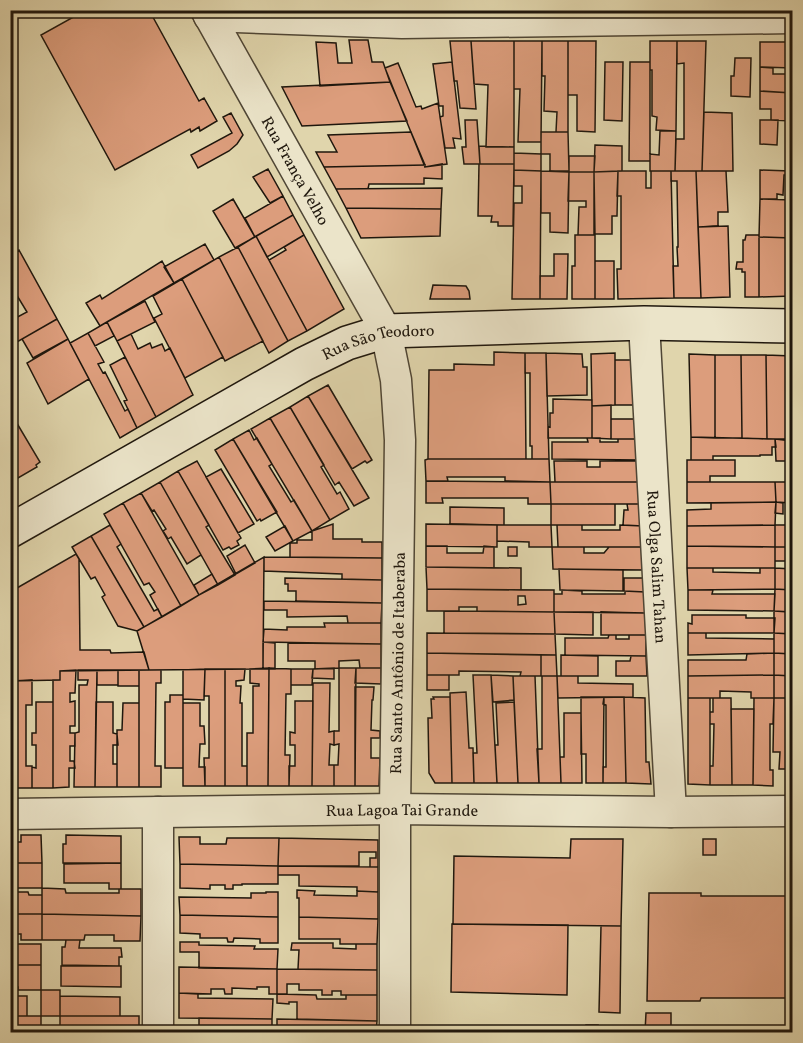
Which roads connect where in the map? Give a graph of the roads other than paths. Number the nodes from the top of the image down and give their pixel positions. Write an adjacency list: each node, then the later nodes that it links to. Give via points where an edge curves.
1 (207, 14): 2 (street); 6 (street, Rua França Velho)
2 (402, 17): 3 (street)
3 (792, 18)
4 (644, 323): 5 (main road, Rua São Teodoro); 6 (main road, Rua São Teodoro); 11 (street, Rua Olga Salim Tahan)
5 (792, 326)
6 (386, 331): 7 (main road, Rua São Teodoro, via 346,343 304,364); 8 (street, Rua Santo Antônio de Itaberaba, via 396,380 400,440)
7 (10, 531)
8 (395, 809): 10 (street, Rua Lagoa Tai Grande); 11 (street, Rua Lagoa Tai Grande); 14 (street, Rua Santo Antônio de Itaberaba)
9 (792, 811): 11 (street, Rua Lagoa Tai Grande)
10 (158, 812): 12 (street, Rua Lagoa Tai Grande); 13 (street)
11 (671, 812)
12 (10, 814)
13 (158, 1032)
14 (395, 1032)

